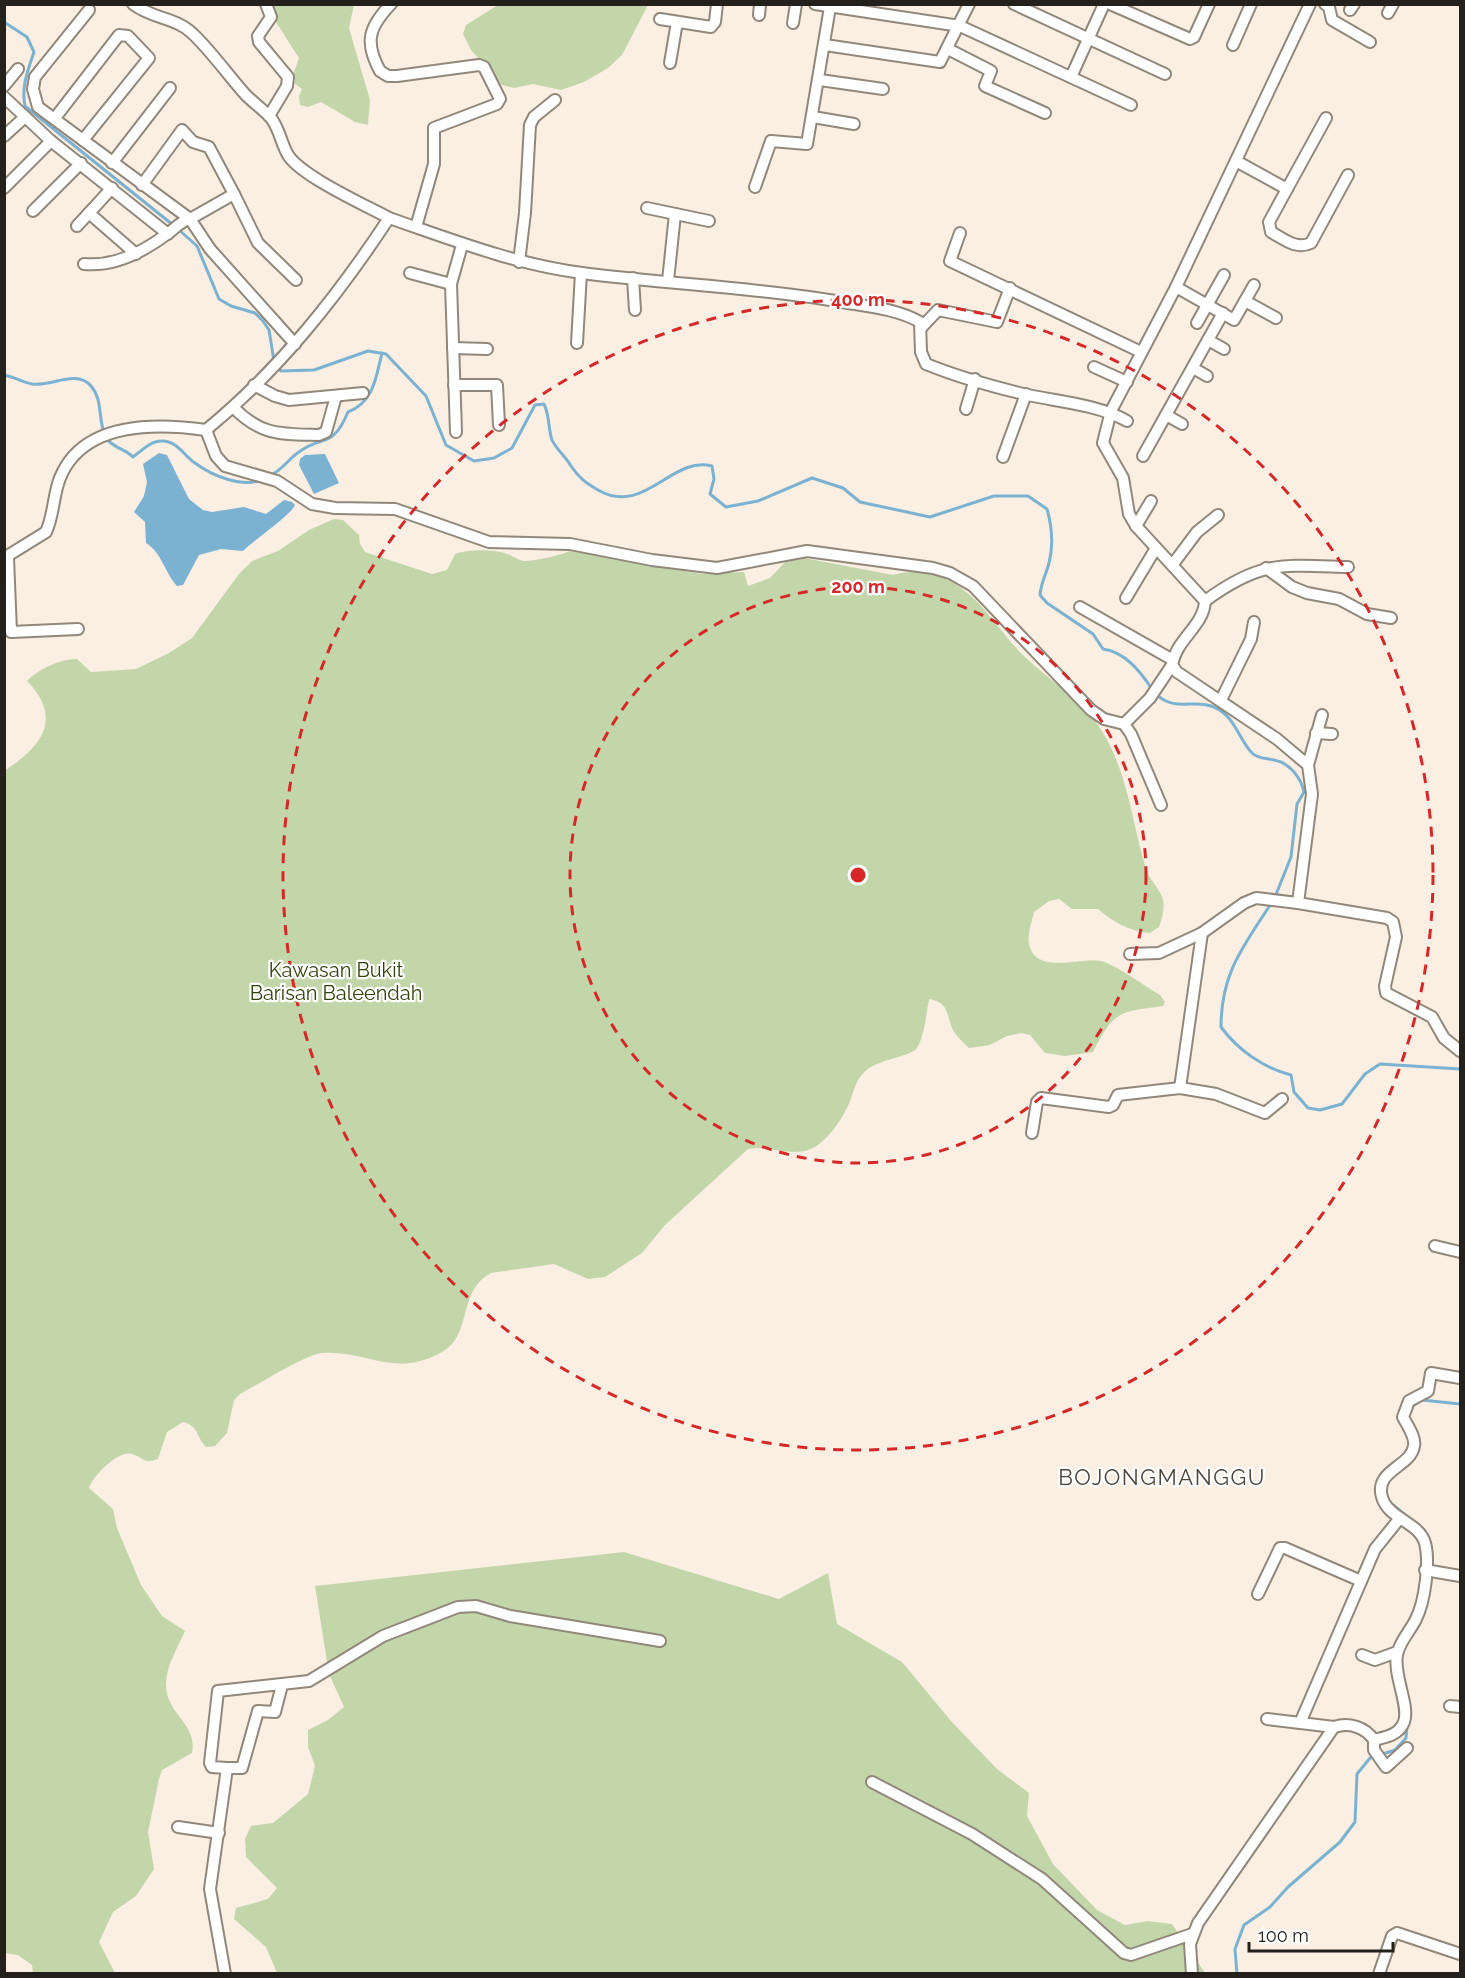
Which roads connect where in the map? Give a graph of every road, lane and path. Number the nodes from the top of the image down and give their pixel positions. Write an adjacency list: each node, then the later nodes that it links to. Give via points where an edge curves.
1 (133, 4): 38 (street, via 148,15 181,24 194,34 249,100)
2 (266, 4): 38 (street, via 271,17 258,36 259,42 288,77)
3 (391, 4): 65 (street, via 376,20 370,34 380,71 397,76 479,65 484,67 500,99 497,104 434,128 434,164)
4 (717, 4): 18 (street, via 711,27)
5 (796, 4): 19 (street)
6 (815, 4): 15 (street)
7 (969, 4): 20 (street)
8 (1014, 4): 21 (street)
9 (1104, 4): 21 (street)
10 (1110, 4): 11 (street, via 1190,39)
11 (1209, 4)
12 (1310, 4): 47 (street)
13 (1325, 4): 22 (street, via 1332,20)
14 (1249, 5): 24 (street)
15 (830, 7): 20 (street); 23 (street)
16 (88, 10): 41 (street, via 35,77 34,100)
17 (660, 19): 18 (street)
18 (677, 22): 26 (street)
19 (793, 22)
20 (960, 26): 25 (street); 29 (street)
21 (1087, 40): 28 (street); 29 (street)
22 (1370, 42)
23 (825, 45): 25 (street, via 940,62); 30 (street)
24 (1233, 45)
25 (948, 50): 37 (street, via 991,71 985,86)
26 (670, 63)
27 (18, 69): 31 (street)
28 (1165, 74)
29 (1071, 77): 36 (street)
30 (820, 80): 33 (street); 40 (street)
31 (4, 86)
32 (170, 88): 49 (street)
33 (883, 89)
34 (4, 97): 39 (street)
35 (555, 100): 70 (street, via 530,125)
36 (1131, 105)
37 (1045, 113)
38 (270, 116): 61 (street, via 288,155 298,164)
39 (25, 117): 44 (street); 46 (street)
40 (813, 117): 43 (street); 52 (street, via 807,144 771,141)
41 (55, 118): 45 (street); 45 (street, via 119,35 128,36 149,58)
42 (1326, 118): 55 (street)
43 (854, 124)
44 (4, 136)
45 (83, 140): 49 (street)
46 (51, 141): 48 (street); 53 (street)
47 (1236, 161): 55 (street); 80 (street)
48 (81, 163): 54 (street); 58 (street)
49 (112, 163): 51 (street)
50 (1348, 175): 55 (street, via 1307,245 1300,246 1271,232 1269,222)
51 (142, 185): 56 (street, via 182,130 194,142 209,147); 62 (street)
52 (755, 187)
53 (4, 188)
54 (112, 188): 59 (street); 66 (street)
55 (1287, 189)
56 (234, 194): 62 (street); 76 (street, via 258,243)
57 (647, 208): 60 (street)
58 (33, 212)
59 (89, 213): 64 (street); 69 (street)
60 (675, 214): 63 (street); 77 (street)
61 (389, 218): 65 (street); 91 (street, via 351,276)
62 (190, 219): 66 (street); 91 (street, via 210,249)
63 (710, 220)
64 (77, 225)
65 (416, 227): 68 (street)
66 (172, 230): 69 (street)
67 (960, 233): 81 (street, via 950,261)
68 (462, 245): 70 (street); 78 (street)
69 (136, 254): 71 (street, via 102,266)
70 (519, 262): 73 (street)
71 (84, 264)
72 (410, 273): 78 (street)
73 (581, 273): 75 (street); 90 (street)
74 (1224, 275): 83 (street)
75 (633, 278): 77 (street); 84 (street)
76 (296, 280)
77 (668, 280): 88 (street, via 770,290 870,307 913,318)
78 (451, 284): 92 (street)
79 (1254, 285): 82 (street)
80 (1176, 287): 83 (street); 95 (street)
81 (1010, 288): 88 (street, via 998,322 938,310); 95 (street)
82 (1245, 301): 85 (street, via 1234,320); 86 (street)
83 (1207, 305): 85 (street); 87 (street)
84 (635, 310)
85 (1223, 314): 89 (street)
86 (1276, 318)
87 (1197, 323)
88 (921, 328): 99 (street, via 921,352 926,364 944,373)
89 (1208, 340): 94 (street); 97 (street)
90 (577, 343)
91 (295, 345): 101 (street)
92 (453, 348): 93 (street); 102 (street)
93 (487, 349)
94 (1224, 349)
95 (1141, 352): 100 (street)
96 (1094, 367): 100 (street)
97 (1192, 368): 98 (street); 109 (street)
98 (1208, 376)
99 (975, 379): 104 (street); 107 (street)
100 (1127, 382): 108 (street)
101 (254, 385): 105 (street, via 289,400); 106 (street)
102 (454, 385): 112 (street, via 497,386); 114 (street)
103 (363, 393): 105 (street)
104 (1026, 394): 108 (street); 116 (street)
105 (336, 396): 106 (street, via 326,432 319,435 261,429)
106 (234, 407): 113 (street)
107 (966, 409)
108 (1111, 411): 110 (street); 119 (street, via 1103,443 1123,478 1129,514)
109 (1166, 415): 111 (street); 115 (street)
110 (1127, 421)
111 (1182, 424)
112 (499, 425)
113 (206, 430): 121 (street, via 163,425 109,433 96,440 78,453 61,477 46,532); 135 (street, via 220,462 234,470 264,475 312,504 395,509 489,542 570,544 652,561 717,568 807,551 950,573 973,586 1091,710 1104,719)
114 (456, 432)
115 (1143, 456)
116 (1003, 458)
117 (1151, 501): 119 (street)
118 (1218, 515): 122 (street, via 1197,532)
119 (1136, 526): 120 (street)
120 (1156, 548): 122 (street); 125 (street)
121 (6, 558): 131 (street)
122 (1173, 564): 126 (street)
123 (1348, 567): 124 (street)
124 (1266, 568): 126 (street, via 1246,574); 128 (street, via 1292,587 1339,599 1367,614)
125 (1126, 598)
126 (1205, 601): 132 (street, via 1203,614 1178,645)
127 (1080, 607): 132 (street)
128 (1391, 618)
129 (1254, 622): 133 (street, via 1251,639)
130 (78, 629): 131 (street)
131 (8, 634)
132 (1173, 663): 133 (street, via 1183,678); 135 (street, via 1153,694)
133 (1221, 700): 138 (street)
134 (1322, 714): 136 (street)
135 (1124, 724): 139 (street)
136 (1316, 733): 137 (street); 138 (street)
137 (1332, 734)
138 (1308, 765): 140 (street, via 1312,794)
139 (1161, 805)
140 (1298, 903): 141 (street, via 1274,899 1244,903); 143 (street, via 1393,922 1396,937 1386,993 1432,1017 1444,1038)
141 (1202, 933): 142 (street, via 1159,953); 144 (street)
142 (1130, 954)
143 (1461, 1051)
144 (1180, 1088): 145 (street, via 1216,1095 1263,1113); 146 (street, via 1118,1095 1109,1107 1041,1098)
145 (1282, 1099)
146 (1032, 1133)
147 (1435, 1246): 148 (street)
148 (1461, 1252)
149 (1461, 1378): 150 (street, via 1431,1373 1428,1391 1409,1401 1405,1409 1403,1417 1414,1446 1384,1478 1381,1488 1388,1509)
150 (1400, 1518): 151 (street, via 1421,1535); 153 (street, via 1375,1549)
151 (1430, 1571): 152 (street); 156 (street, via 1420,1609)
152 (1461, 1576)
153 (1361, 1581): 154 (street, via 1280,1548); 160 (street)
154 (1258, 1594)
155 (660, 1641): 158 (street, via 510,1616 476,1606 458,1606 383,1636 309,1681)
156 (1397, 1652): 157 (street, via 1375,1660); 162 (street, via 1405,1717 1398,1731)
157 (1362, 1655)
158 (282, 1685): 164 (street, via 275,1712 258,1711 242,1768); 164 (street, via 218,1691 210,1763 212,1767)
159 (1267, 1719): 160 (street)
160 (1300, 1723): 161 (street)
161 (1334, 1727): 162 (street, via 1352,1725 1366,1732); 168 (street)
162 (1374, 1745): 163 (street, via 1382,1765 1388,1766)
163 (1407, 1748)
164 (227, 1768): 167 (street)
165 (872, 1782): 168 (street, via 972,1834 1042,1879 1124,1953 1131,1955)
166 (178, 1827): 167 (street)
167 (219, 1833): 170 (street, via 210,1889)
168 (1192, 1934): 171 (street)
169 (1461, 1954): 172 (street, via 1397,1934 1392,1936)
170 (225, 1974)
171 (1192, 1974)
172 (1379, 1974)

